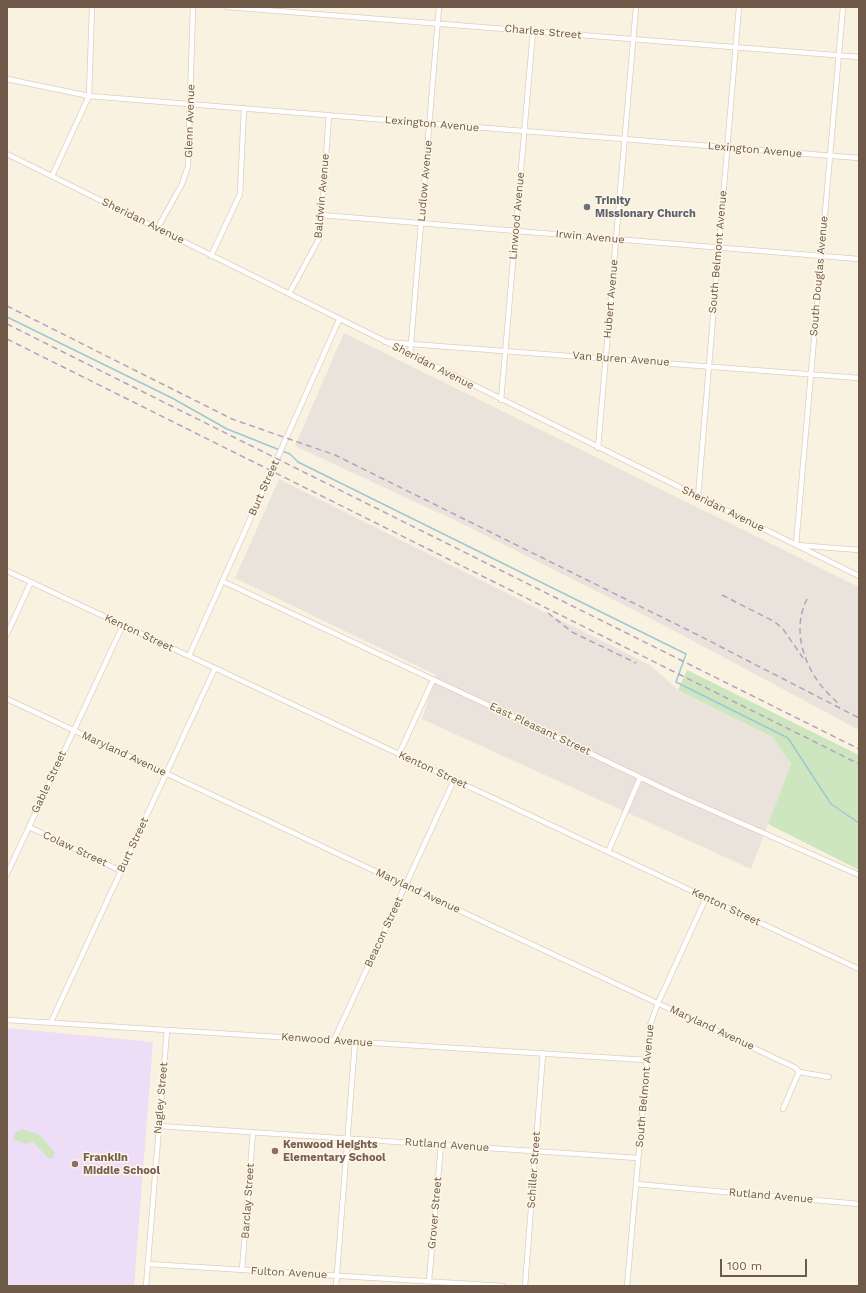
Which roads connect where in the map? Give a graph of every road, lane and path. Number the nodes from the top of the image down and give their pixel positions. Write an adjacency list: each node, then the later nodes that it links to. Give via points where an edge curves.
1 (92, 7): 15 (street)
2 (194, 7): 16 (street, Glenn Avenue)
3 (227, 7): 8 (street, Charles Street)
4 (439, 7): 8 (street, Ludlow Avenue)
5 (636, 7): 10 (street, Hubert Avenue)
6 (739, 7): 11 (street, South Belmont Avenue)
7 (842, 7): 12 (street, South Douglas Avenue)
8 (438, 23): 9 (street, Charles Street); 19 (street, Ludlow Avenue)
9 (533, 31): 10 (street, Charles Street); 20 (street, Linwood Avenue)
10 (634, 40): 11 (street, Charles Street); 21 (street, Hubert Avenue)
11 (735, 47): 12 (street, Charles Street); 22 (street, South Belmont Avenue)
12 (838, 55): 13 (street, Charles Street); 24 (street, South Douglas Avenue)
13 (859, 57)
14 (7, 80): 15 (street, Lexington Avenue)
15 (89, 96): 16 (street, Lexington Avenue); 26 (street)
16 (190, 104): 17 (street, Lexington Avenue); 29 (street, Glenn Avenue, via 186,174)
17 (244, 108): 18 (street, Lexington Avenue); 33 (street, via 240,194)
18 (329, 115): 19 (street, Lexington Avenue); 27 (street, Baldwin Avenue)
19 (430, 123): 20 (street, Lexington Avenue); 28 (street, Ludlow Avenue)
20 (524, 131): 21 (street, Lexington Avenue); 30 (street, Linwood Avenue)
21 (625, 139): 22 (street, Lexington Avenue); 31 (street, Hubert Avenue)
22 (727, 148): 24 (street, Lexington Avenue); 32 (street, South Belmont Avenue)
23 (7, 154): 26 (street, Sheridan Avenue)
24 (830, 156): 25 (street, Lexington Avenue); 34 (street, South Douglas Avenue)
25 (859, 158)
26 (52, 176): 29 (street, Sheridan Avenue)
27 (321, 215): 28 (street, Irwin Avenue); 36 (street, Baldwin Avenue, via 318,244)
28 (421, 223): 30 (street, Irwin Avenue); 39 (street, Ludlow Avenue)
29 (157, 229): 33 (street, Sheridan Avenue)
30 (516, 231): 31 (street, Irwin Avenue); 40 (street, Linwood Avenue)
31 (616, 239): 32 (street, Irwin Avenue); 42 (street, Hubert Avenue)
32 (718, 247): 34 (street, Irwin Avenue); 43 (street, South Belmont Avenue)
33 (211, 256): 36 (street, Sheridan Avenue)
34 (821, 256): 35 (street, Irwin Avenue); 44 (street, South Douglas Avenue)
35 (859, 259)
36 (290, 294): 37 (street, Sheridan Avenue)
37 (339, 320): 38 (street, Sheridan Avenue); 53 (street, Burt Street)
38 (383, 341): 39 (street, Van Buren Avenue); 41 (street, Sheridan Avenue)
39 (411, 343): 40 (street, Van Buren Avenue); 41 (street, Ludlow Avenue)
40 (506, 350): 42 (street, Van Buren Avenue); 46 (street, Linwood Avenue)
41 (410, 355): 46 (street, Sheridan Avenue)
42 (606, 358): 43 (street, Van Buren Avenue); 47 (street, Hubert Avenue)
43 (708, 366): 44 (street, Van Buren Avenue); 48 (street, South Belmont Avenue)
44 (811, 374): 45 (street, Van Buren Avenue); 49 (street, South Douglas Avenue)
45 (859, 378)
46 (502, 400): 47 (street, Sheridan Avenue)
47 (598, 448): 48 (street, Sheridan Avenue)
48 (698, 497): 49 (street, Sheridan Avenue)
49 (796, 545): 50 (street); 52 (street, Sheridan Avenue)
50 (859, 550)
51 (7, 571): 54 (street, Kenton Street)
52 (859, 576)
53 (222, 581): 57 (street, Burt Street); 59 (street, East Pleasant Street)
54 (31, 582): 55 (street, Kenton Street); 56 (street)
55 (123, 625): 57 (street, Kenton Street); 61 (street, Gable Street)
56 (7, 634)
57 (189, 656): 58 (street, Kenton Street)
58 (215, 668): 62 (street, Kenton Street); 63 (street, Burt Street)
59 (433, 680): 62 (street); 64 (street, East Pleasant Street)
60 (7, 699): 61 (street, Maryland Avenue)
61 (73, 730): 63 (street, Maryland Avenue); 66 (street, Gable Street)
62 (399, 754): 65 (street, Kenton Street)
63 (166, 774): 68 (street, Burt Street); 71 (street, Maryland Avenue)
64 (640, 778): 67 (street); 70 (street, East Pleasant Street)
65 (454, 780): 67 (street, Kenton Street); 71 (street, Beacon Street)
66 (28, 827): 68 (street, Colaw Street); 69 (street, Gable Street)
67 (608, 852): 72 (street, Kenton Street)
68 (121, 871): 76 (street, Burt Street)
69 (7, 874)
70 (859, 875)
71 (406, 885): 74 (street, Maryland Avenue); 78 (street, Beacon Street)
72 (706, 898): 73 (street, Kenton Street); 74 (street, South Belmont Avenue)
73 (859, 969)
74 (658, 1003): 81 (street, South Belmont Avenue, via 650,1025); 82 (street, Maryland Avenue, via 796,1068)
75 (7, 1020): 76 (street, Kenwood Avenue)
76 (51, 1022): 77 (street, Kenwood Avenue)
77 (167, 1030): 78 (street, Kenwood Avenue); 85 (street, Nagley Street)
78 (334, 1040): 79 (street, Kenwood Avenue)
79 (355, 1042): 80 (street, Kenwood Avenue); 87 (street)
80 (543, 1053): 81 (street, Kenwood Avenue); 89 (street, Schiller Street)
81 (646, 1060): 90 (street, South Belmont Avenue)
82 (799, 1072): 83 (street, Maryland Avenue); 84 (street)
83 (829, 1077)
84 (783, 1109)
85 (159, 1126): 86 (street, Rutland Avenue); 93 (street, Nagley Street)
86 (253, 1132): 87 (street, Rutland Avenue); 94 (street, Barclay Street)
87 (347, 1139): 88 (street, Rutland Avenue); 95 (street)
88 (441, 1145): 89 (street, Rutland Avenue); 96 (street, Grover Street)
89 (535, 1151): 90 (street, Rutland Avenue); 100 (street, Schiller Street)
90 (638, 1158): 91 (street, South Belmont Avenue)
91 (636, 1184): 92 (street, Rutland Avenue); 101 (street, South Belmont Avenue)
92 (859, 1204)
93 (148, 1264): 94 (street, Fulton Avenue); 97 (street, Nagley Street)
94 (242, 1270): 95 (street, Fulton Avenue)
95 (336, 1276): 96 (street, Fulton Avenue); 98 (street)
96 (429, 1282): 99 (street, Fulton Avenue)
97 (146, 1286)
98 (336, 1286)
99 (503, 1286)
100 (525, 1286)
101 (627, 1286)

